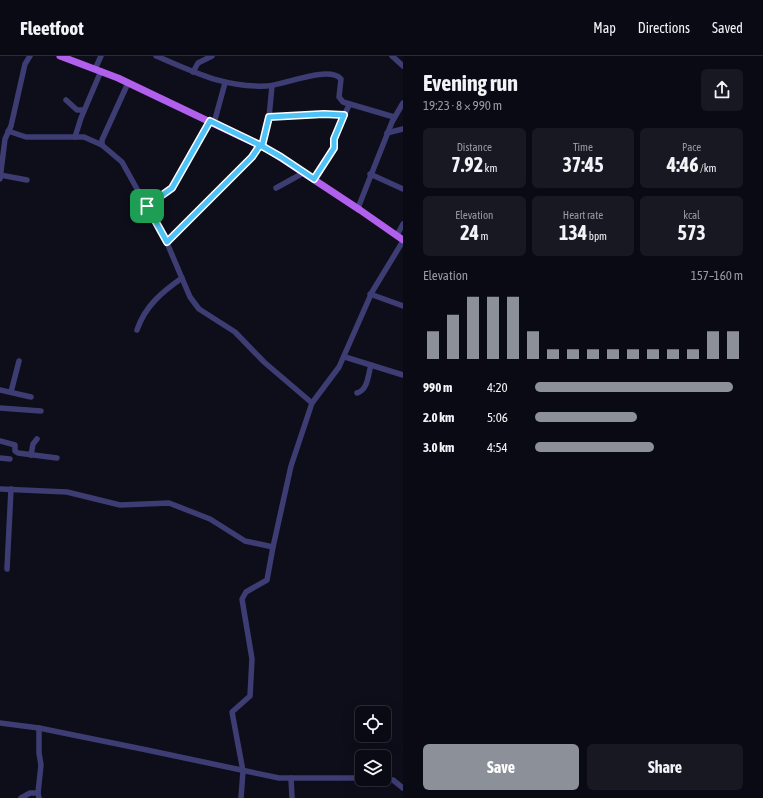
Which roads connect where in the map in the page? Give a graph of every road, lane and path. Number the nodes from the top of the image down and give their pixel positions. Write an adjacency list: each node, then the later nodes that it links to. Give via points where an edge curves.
1 (30, 56): 23 (street, via 25,64 11,126)
2 (60, 56): 8 (main road)
3 (101, 56): 8 (street)
4 (156, 56): 9 (street)
5 (212, 56): 9 (street, via 198,63)
6 (392, 56): 7 (street)
7 (403, 66)
8 (98, 70): 10 (main road); 16 (street)
9 (193, 72): 11 (street)
10 (128, 83): 20 (main road); 25 (street)
11 (225, 83): 12 (street); 20 (street)
12 (272, 86): 15 (street, via 308,76 333,74 341,80 340,99); 18 (street)
13 (66, 100): 16 (street, via 77,110)
14 (403, 103): 19 (street)
15 (349, 104): 17 (street); 19 (street)
16 (84, 110): 24 (street)
17 (344, 115): 18 (street); 31 (street, via 334,139 334,148)
18 (269, 117): 26 (street)
19 (394, 117): 22 (street)
20 (212, 122): 26 (main road); 35 (street, via 172,188)
21 (403, 129): 22 (street)
22 (387, 133): 28 (street)
23 (5, 134): 24 (street, via 26,137); 29 (street)
24 (75, 137): 25 (street)
25 (102, 145): 35 (street, via 122,162)
26 (261, 146): 27 (main road); 40 (street)
27 (305, 172): 31 (main road); 33 (street)
28 (370, 174): 34 (street); 36 (street)
29 (0, 175): 30 (street); 32 (street)
30 (0, 179)
31 (314, 179): 36 (main road)
32 (27, 180)
33 (276, 188)
34 (403, 189)
35 (147, 206): 40 (street)
36 (358, 208): 38 (main road)
37 (403, 224): 38 (street)
38 (397, 235): 39 (main road)
39 (403, 241): 42 (street)
40 (167, 242): 41 (street)
41 (182, 278): 44 (street, via 154,301 144,313); 53 (street, via 194,305 235,332 264,362)
42 (370, 294): 43 (street); 45 (street)
43 (403, 306)
44 (137, 330)
45 (345, 357): 47 (street); 53 (street)
46 (19, 361): 50 (street)
47 (371, 365): 48 (street); 51 (street, via 365,388)
48 (403, 375)
49 (0, 390): 50 (street)
50 (11, 392): 52 (street)
51 (357, 393)
52 (32, 397)
53 (312, 403): 64 (street, via 293,461)
54 (0, 408): 55 (street)
55 (41, 411)
56 (37, 439): 58 (street, via 32,444)
57 (0, 442): 58 (street, via 15,445 18,453)
58 (31, 455): 60 (street)
59 (0, 458): 61 (street)
60 (57, 458)
61 (10, 459)
62 (0, 489): 63 (street)
63 (11, 489): 64 (street, via 67,492 120,505 169,503 210,519 245,541); 65 (street)
64 (273, 547): 68 (street, via 267,580 246,592 242,599 252,659 251,694 232,712)
65 (7, 569)
66 (0, 723): 67 (street)
67 (39, 728): 68 (street); 73 (street, via 41,765)
68 (243, 771): 69 (street); 75 (street)
69 (291, 778): 70 (street); 76 (street)
70 (355, 778)
71 (391, 780): 72 (street)
72 (403, 788)
73 (38, 796): 74 (street, via 30,793)
74 (21, 798)
75 (241, 798)
76 (292, 798)

